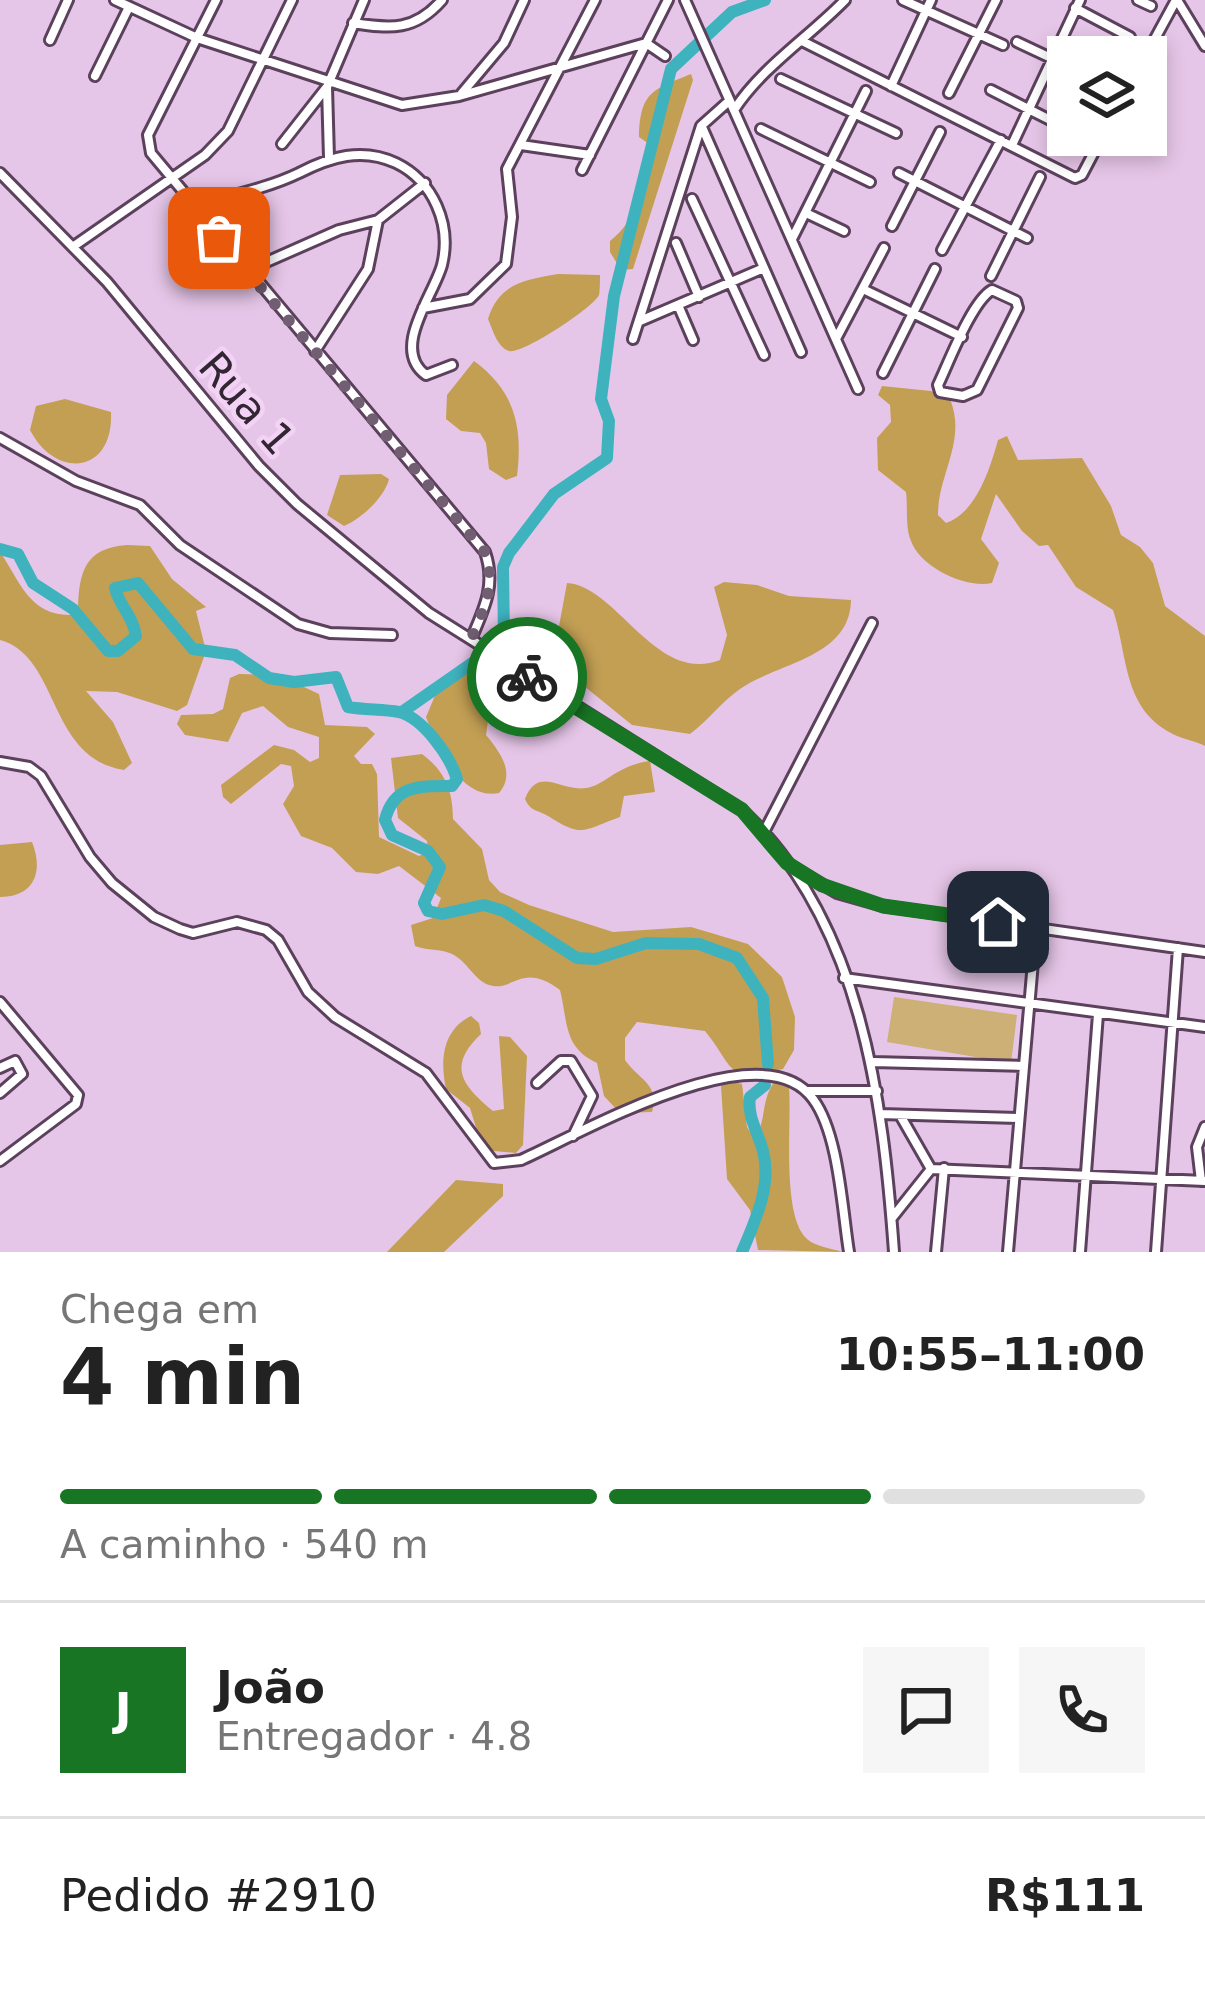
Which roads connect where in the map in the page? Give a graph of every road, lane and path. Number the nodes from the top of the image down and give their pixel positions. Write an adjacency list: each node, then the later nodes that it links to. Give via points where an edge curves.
1 (68, 0): 26 (street)
2 (115, 0): 19 (street)
3 (216, 0): 25 (street)
4 (292, 0): 34 (street)
5 (364, 0): 20 (street)
6 (442, 0): 20 (street, via 412,25)
7 (524, 0): 35 (street)
8 (595, 0): 36 (street)
9 (668, 0): 29 (street)
10 (686, 0): 44 (street)
11 (845, 0): 28 (street)
12 (903, 0): 16 (street)
13 (996, 0): 21 (street)
14 (1138, 0): 18 (street)
15 (1177, 0): 24 (street); 31 (street)
16 (930, 4): 21 (street); 43 (street)
17 (1078, 4): 22 (street); 23 (street)
18 (1151, 6)
19 (129, 7): 25 (street); 38 (street)
20 (353, 22): 41 (street)
21 (981, 34): 30 (street); 47 (street)
22 (1063, 36)
23 (1128, 36)
24 (1157, 36)
25 (197, 38): 34 (street); 69 (street, via 148,135)
26 (50, 40)
27 (1018, 41): 33 (street)
28 (804, 42): 42 (street); 43 (street)
29 (646, 43): 32 (street); 36 (street); 61 (street)
30 (1003, 45)
31 (1205, 46)
32 (665, 56)
33 (1047, 56)
34 (262, 62): 41 (street); 69 (street, via 228,131)
35 (488, 65): 40 (street); 48 (street)
36 (562, 65): 40 (street); 59 (street)
37 (1047, 69): 50 (street)
38 (94, 76)
39 (781, 79): 51 (street)
40 (500, 83): 48 (street)
41 (328, 84): 48 (street, via 402,105); 58 (street); 63 (street)
42 (750, 86): 44 (street); 49 (street)
43 (891, 86): 57 (street)
44 (724, 90): 49 (street)
45 (991, 90): 50 (street)
46 (866, 91): 51 (street)
47 (949, 93)
48 (459, 96)
49 (732, 105): 53 (street); 82 (street)
50 (1028, 109): 52 (street); 60 (street)
51 (853, 114): 56 (street); 64 (street)
52 (1047, 118)
53 (701, 126): 87 (street); 97 (street)
54 (760, 129): 64 (street)
55 (940, 132): 70 (street)
56 (896, 133)
57 (1000, 140): 60 (street); 74 (street)
58 (282, 144)
59 (521, 145): 61 (street); 95 (street, via 507,169 506,264 470,299)
60 (1012, 145): 62 (street, via 1075,178)
61 (590, 155): 65 (street)
62 (1092, 156)
63 (328, 158): 72 (street, via 380,156); 75 (street, via 284,180)
64 (828, 163): 71 (street); 76 (street)
65 (582, 170)
66 (0, 173): 84 (street, Rua 1)
67 (899, 173): 70 (street)
68 (1040, 177): 80 (street)
69 (172, 179): 75 (street); 84 (street)
70 (914, 181): 74 (street); 78 (street)
71 (870, 182)
72 (425, 183): 77 (street); 95 (street, via 443,249)
73 (692, 199): 91 (street)
74 (966, 204): 80 (street); 86 (street)
75 (192, 206): 89 (street)
76 (806, 213): 79 (street); 82 (street)
77 (378, 220): 89 (street); 102 (street, via 368,269)
78 (892, 226)
79 (844, 231)
80 (1014, 231): 81 (street); 90 (street)
81 (1027, 238)
82 (792, 239): 99 (street)
83 (676, 243): 93 (street)
84 (74, 246): 111 (street, Rua 1, via 297,504 389,583)
85 (884, 248): 92 (street)
86 (943, 250)
87 (764, 268): 91 (street); 103 (street)
88 (934, 269): 96 (street)
89 (246, 271): 102 (street)
90 (991, 276)
91 (734, 284): 93 (street); 104 (street)
92 (863, 289): 96 (street); 99 (street)
93 (699, 297): 94 (street)
94 (678, 305): 97 (street); 101 (street)
95 (422, 308): 105 (street, via 415,325 420,372)
96 (911, 313): 98 (street); 106 (street)
97 (638, 322): 100 (street)
98 (962, 337): 98 (street, via 940,392 977,390 1018,304 988,291)
99 (836, 338): 107 (street)
100 (633, 339)
101 (693, 340)
102 (315, 351): 111 (street, via 485,552 492,573)
103 (801, 352)
104 (764, 355)
105 (452, 365)
106 (883, 373)
107 (858, 388)
108 (0, 438): 110 (street, via 140,505 180,544 298,624)
109 (872, 622): 113 (street)
110 (392, 635)
111 (475, 639): 113 (street, Rua 1, via 742,810)
112 (0, 762): 135 (street, via 41,776 90,857 154,917 193,933 237,922 266,930 335,1017 426,1072 494,1162 521,1160)
113 (764, 832): 114 (street, Rua 1)
114 (787, 863): 115 (street, via 851,898); 118 (street, Rua 1)
115 (1036, 927): 116 (street); 120 (street)
116 (1178, 948): 117 (street); 122 (street)
117 (1205, 952)
118 (844, 978): 120 (street); 124 (street, Rua 1)
119 (0, 1002): 136 (street, via 78,1095)
120 (1028, 1004): 121 (street); 125 (street)
121 (1098, 1014): 122 (street); 140 (street)
122 (1174, 1023): 123 (street); 141 (street)
123 (1205, 1027)
124 (873, 1062): 125 (street); 129 (street, Rua 1)
125 (1023, 1066): 133 (street)
126 (0, 1068): 130 (street, via 15,1061 22,1074)
127 (537, 1083): 135 (street, via 571,1061 592,1096)
128 (806, 1091): 129 (street); 135 (street, via 772,1073 728,1076); 144 (street, via 822,1114)
129 (877, 1091): 131 (street, Rua 1)
130 (0, 1093)
131 (880, 1114): 132 (street); 143 (street, Rua 1)
132 (900, 1115): 133 (street); 137 (street)
133 (1018, 1118): 139 (street)
134 (1205, 1126): 142 (street, via 1197,1147)
135 (573, 1137)
136 (0, 1161)
137 (932, 1168): 138 (street); 143 (street)
138 (944, 1168): 139 (street); 146 (street)
139 (1014, 1172): 140 (street); 147 (street)
140 (1088, 1175): 141 (street); 148 (street)
141 (1161, 1178): 142 (street); 149 (street)
142 (1203, 1181)
143 (892, 1218): 145 (street, Rua 1)
144 (849, 1252)
145 (894, 1252)
146 (936, 1252)
147 (1008, 1252)
148 (1080, 1252)
149 (1156, 1252)

